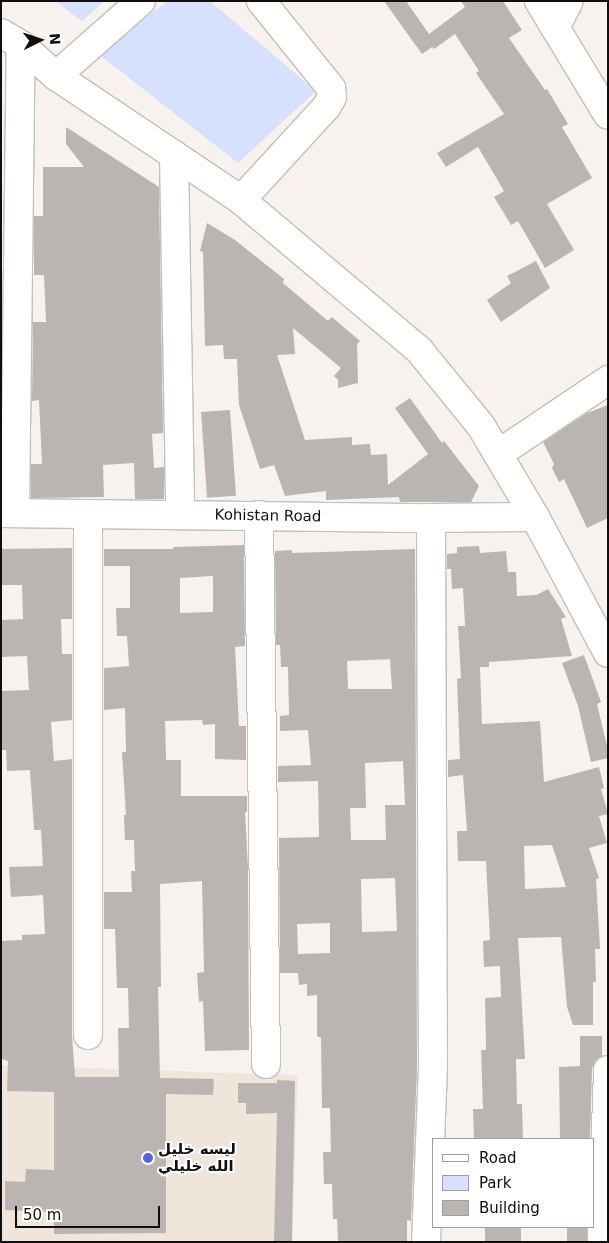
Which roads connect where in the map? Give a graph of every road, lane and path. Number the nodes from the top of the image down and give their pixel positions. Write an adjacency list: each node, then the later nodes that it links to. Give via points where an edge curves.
1 (141, 1): 7 (street)
2 (261, 1): 10 (street, via 331,88 332,97)
3 (539, 1): 5 (street)
4 (569, 1): 5 (street)
5 (555, 28): 8 (street)
6 (11, 39): 7 (street); 13 (street)
7 (56, 76): 9 (street)
8 (608, 115)
9 (174, 155): 10 (street); 15 (street)
10 (241, 200): 12 (street, via 419,350 481,426)
11 (608, 380): 12 (street)
12 (498, 454): 17 (street)
13 (8, 513): 14 (street, Kohistan Road)
14 (88, 514): 15 (street, Kohistan Road); 21 (street)
15 (180, 515): 16 (street, Kohistan Road)
16 (259, 515): 18 (street, Kohistan Road); 22 (street)
17 (535, 517): 18 (street, Kohistan Road); 19 (street)
18 (431, 518): 24 (street, via 433,1068)
19 (601, 623): 20 (street)
20 (608, 653)
21 (88, 1034)
22 (266, 1064)
23 (608, 1070): 25 (street)
24 (426, 1242)
25 (602, 1242)

